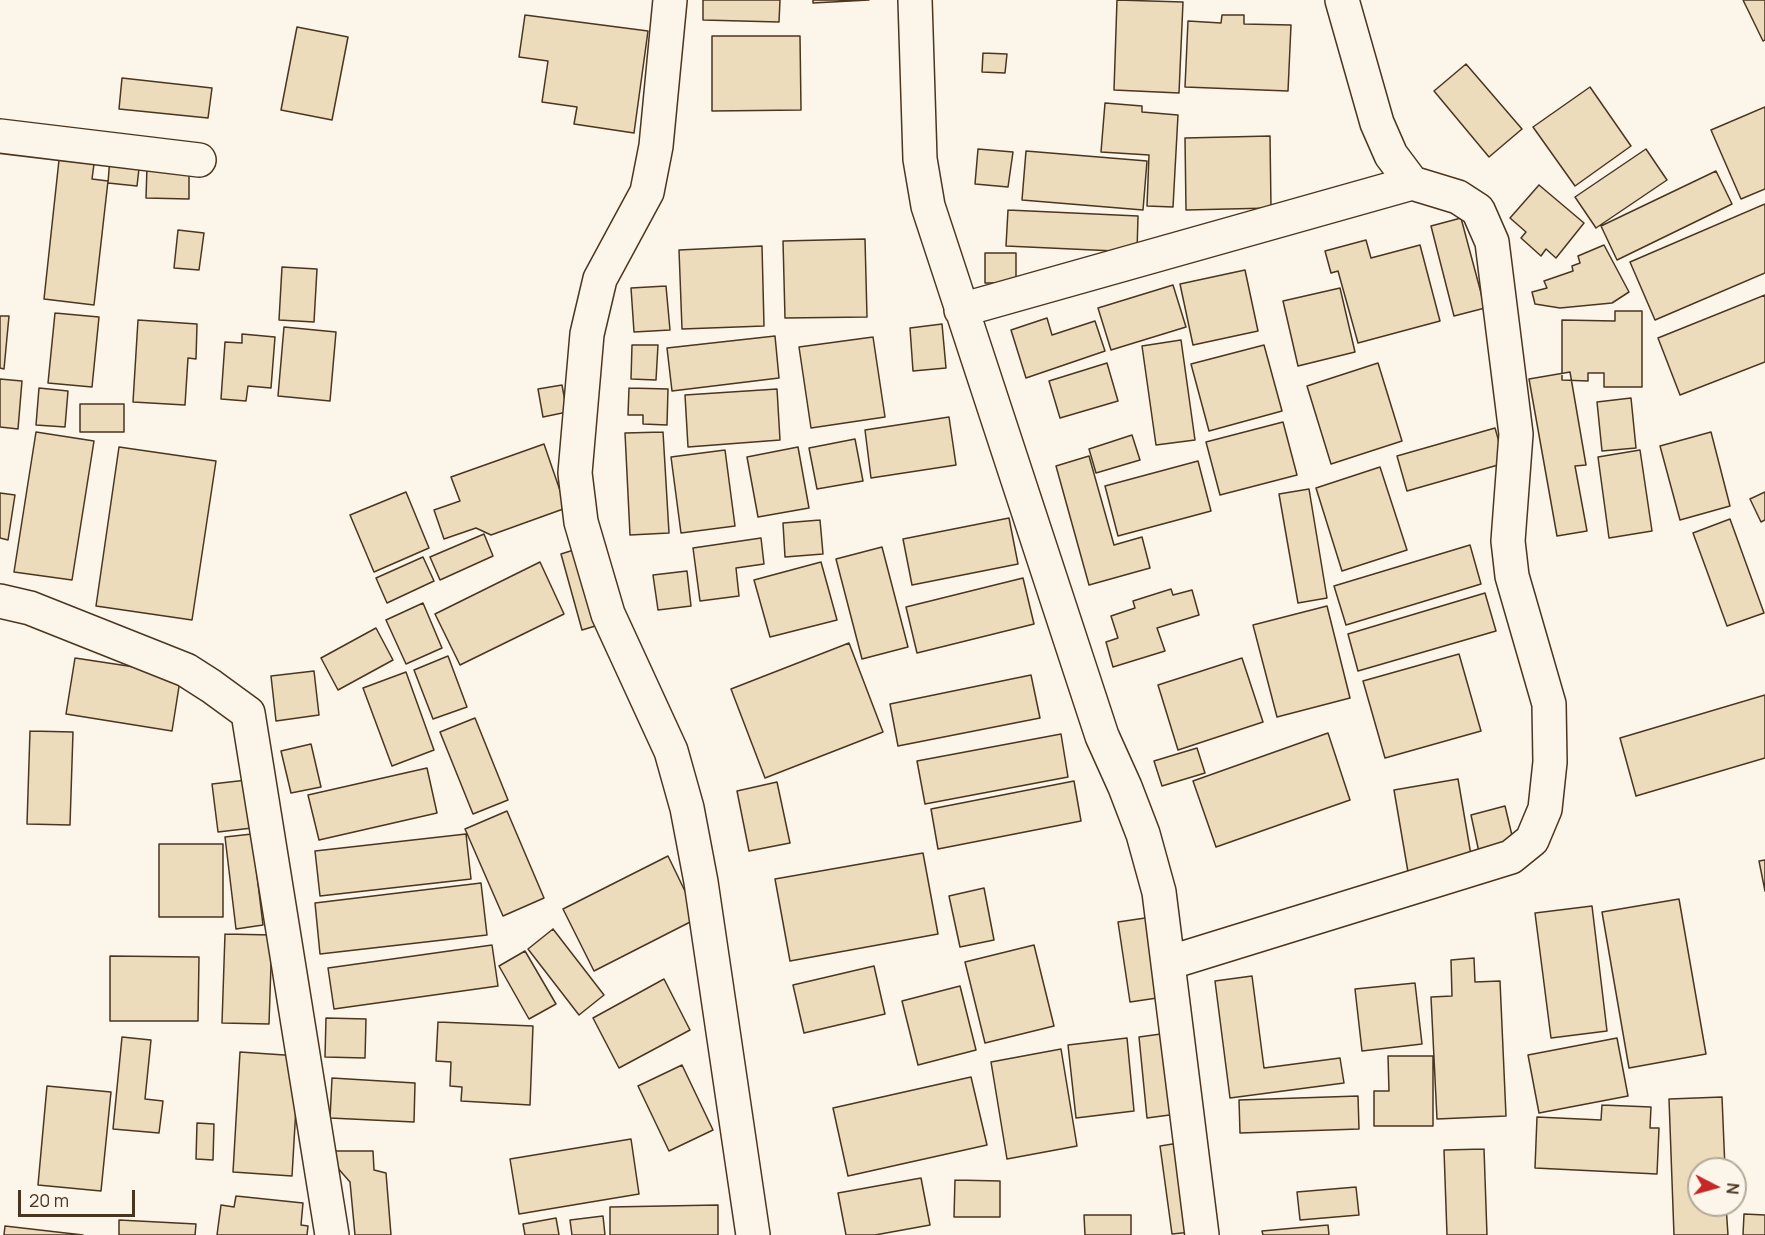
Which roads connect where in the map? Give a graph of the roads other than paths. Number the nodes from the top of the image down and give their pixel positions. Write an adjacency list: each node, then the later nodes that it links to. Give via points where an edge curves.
1 (670, 0): 11 (street, via 656,146 647,192 600,279 587,334 575,473 581,522 608,615 672,751 687,808)
2 (915, 0): 7 (street, via 920,159 928,206)
3 (1342, 0): 6 (street, via 1377,123 1391,155)
4 (0, 136): 5 (street)
5 (199, 160)
6 (1412, 183): 7 (street); 9 (street, via 1458,197 1478,210 1492,242 1516,434 1508,541 1512,576 1549,704 1550,762 1545,809 1532,840 1511,857)
7 (961, 310): 9 (street, via 1102,736 1143,834 1159,892)
8 (0, 601): 10 (street, via 30,608 186,670 248,713)
9 (1168, 963): 12 (street)
10 (332, 1235)
11 (753, 1235)
12 (1202, 1235)

